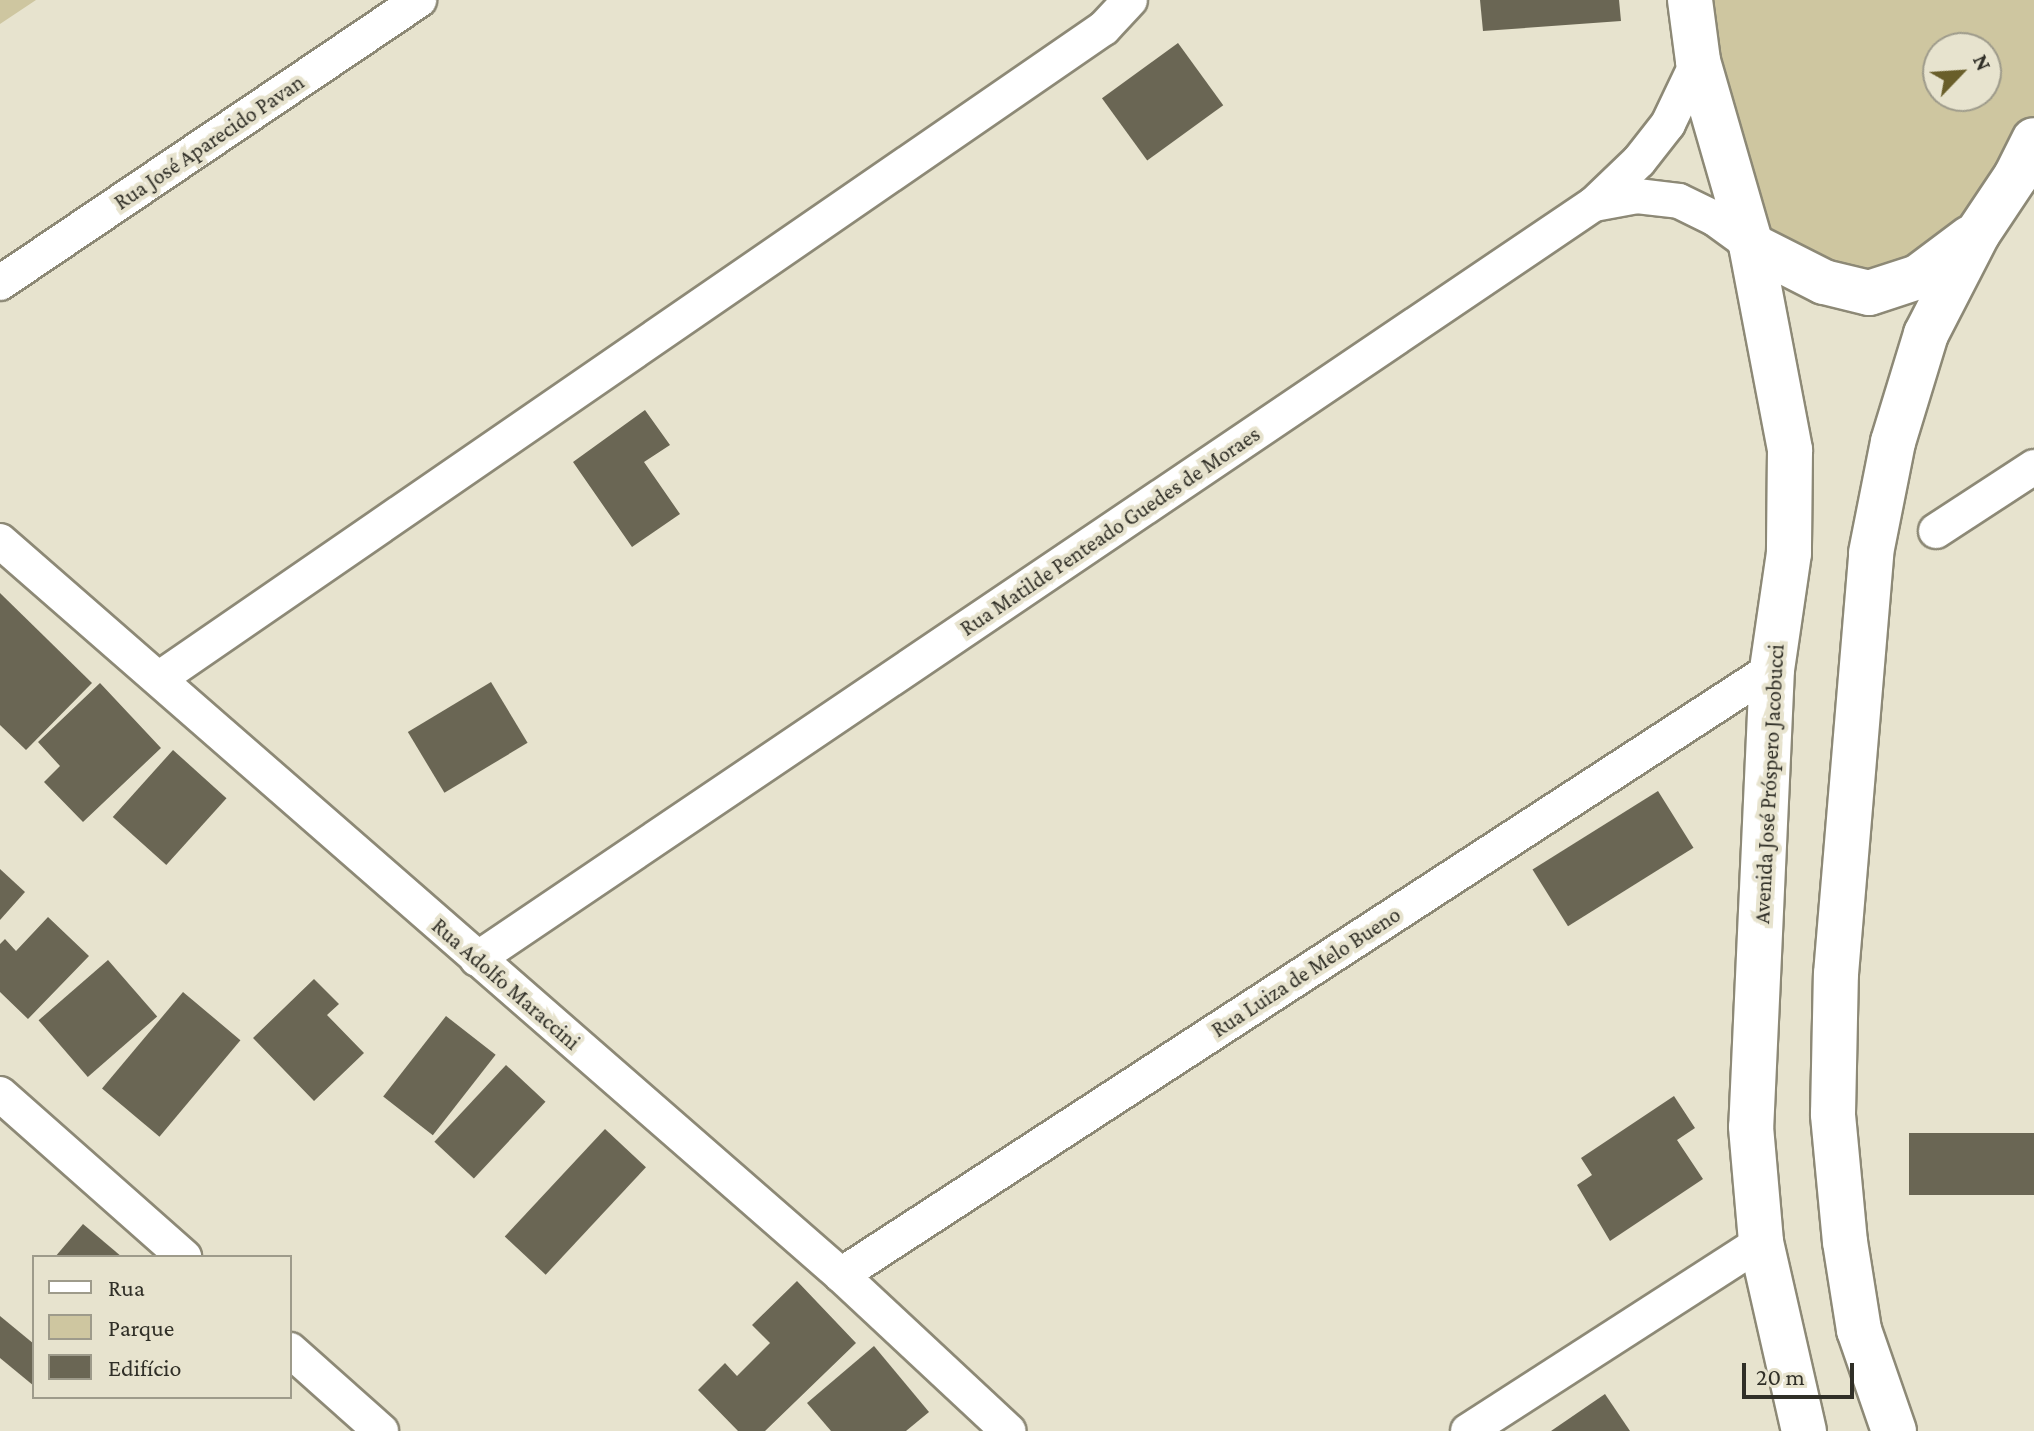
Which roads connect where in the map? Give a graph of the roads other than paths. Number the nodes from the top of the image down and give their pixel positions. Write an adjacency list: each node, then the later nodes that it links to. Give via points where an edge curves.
1 (419, 0): 9 (street, Rua José Aparecido Pavan)
2 (1130, 0): 14 (street, via 1104,28)
3 (1690, 0): 4 (main road, Avenida José Próspero Jacobucci)
4 (1698, 61): 6 (street, Rua Matilde Penteado Guedes de Moraes, via 1668,124); 8 (main road, Avenida José Próspero Jacobucci)
5 (2034, 140): 7 (main road)
6 (1594, 204): 8 (street, via 1637,196 1679,201); 15 (street, Rua Matilde Penteado Guedes de Moraes)
7 (1978, 233): 8 (main road, via 1918,277 1869,293 1824,282); 25 (main road, via 1926,334 1893,442 1871,553 1836,974 1833,1114 1845,1242 1859,1330)
8 (1751, 245): 13 (main road, Avenida José Próspero Jacobucci, via 1790,450 1789,553)
9 (0, 283)
10 (2034, 467): 11 (street)
11 (1936, 531)
12 (0, 541): 14 (street, Rua Adolfo Maraccini)
13 (1772, 669): 17 (main road, Avenida José Próspero Jacobucci, via 1751,1127); 19 (street, Rua Luiza de Melo Bueno)
14 (160, 678): 15 (street, Rua Adolfo Maraccini)
15 (477, 959): 19 (street, Rua Adolfo Maraccini)
16 (0, 1094): 18 (street)
17 (1761, 1242): 23 (street); 24 (main road, Avenida José Próspero Jacobucci)
18 (182, 1255)
19 (841, 1275): 22 (street, Rua Adolfo Maraccini)
20 (292, 1352): 21 (street)
21 (381, 1431)
22 (1008, 1431)
23 (1468, 1431)
24 (1804, 1431)
25 (1894, 1431)

